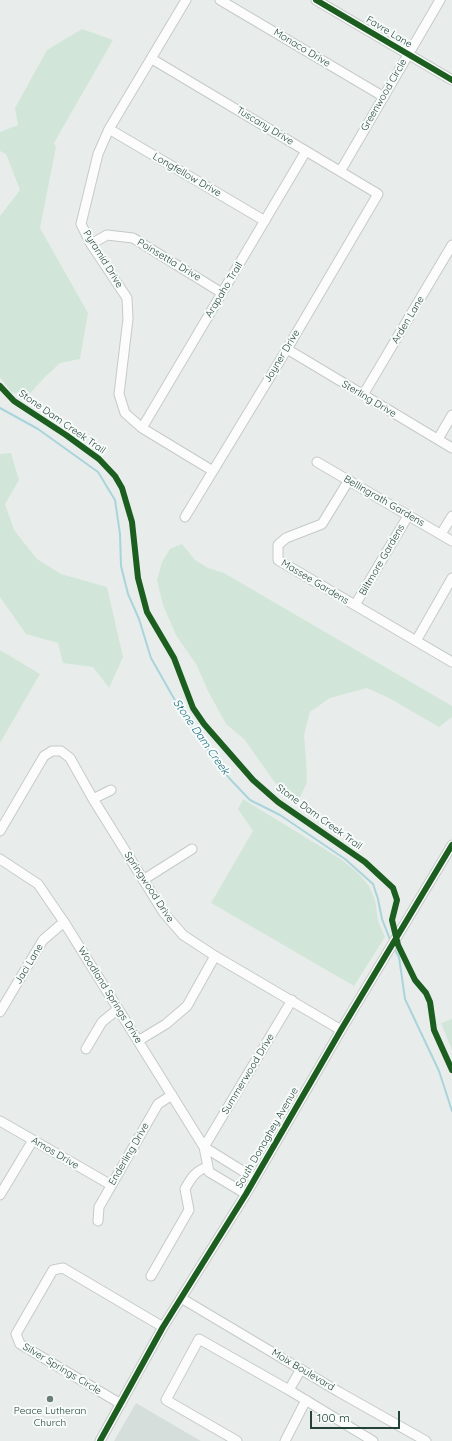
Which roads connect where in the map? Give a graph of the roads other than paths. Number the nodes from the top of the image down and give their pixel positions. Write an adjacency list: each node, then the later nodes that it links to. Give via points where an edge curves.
1 (186, 0): 6 (street, Pyramid Drive)
2 (220, 0): 8 (street, Monaco Drive)
3 (316, 0): 5 (street, Favre Lane)
4 (440, 0): 5 (street, Greenwood Circle)
5 (407, 54): 7 (street, Favre Lane); 8 (street, Greenwood Circle)
6 (152, 59): 9 (street, Pyramid Drive); 10 (street, Tuscany Drive)
7 (452, 80)
8 (384, 97): 11 (street, Greenwood Circle)
9 (109, 130): 13 (street, Longfellow Drive); 14 (street, Pyramid Drive, via 98,154 81,224)
10 (306, 151): 11 (street, Tuscany Drive); 13 (street, Arapaho Trail)
11 (340, 170): 12 (street, Tuscany Drive)
12 (378, 194): 17 (street, Joyner Drive)
13 (265, 221): 16 (street, Arapaho Trail)
14 (91, 244): 16 (street, Poinsettia Drive, via 106,235 133,238); 20 (street, Pyramid Drive, via 127,298 128,319 120,394 125,413)
15 (452, 245): 18 (street, Arden Lane)
16 (222, 293): 20 (street, Arapaho Trail)
17 (286, 349): 18 (street, Sterling Drive); 24 (street, Joyner Drive)
18 (363, 395): 21 (street, Sterling Drive)
19 (452, 415): 21 (street)
20 (142, 428): 24 (street, Pyramid Drive)
21 (438, 439): 22 (street, Sterling Drive)
22 (452, 448)
23 (317, 462): 25 (street, Bellingrath Gardens)
24 (213, 471): 28 (street, Joyner Drive)
25 (349, 480): 26 (street, Bellingrath Gardens); 32 (street, Massee Gardens, via 322,524 286,538 278,545 278,560)
26 (408, 516): 29 (street, Bellingrath Gardens); 32 (street, Biltmore Gardens)
27 (452, 516): 29 (street)
28 (185, 517)
29 (441, 534): 30 (street, Bellingrath Gardens)
30 (452, 541)
31 (452, 578): 33 (street)
32 (355, 605): 33 (street, Massee Gardens)
33 (416, 641): 34 (street, Massee Gardens)
34 (452, 662)
35 (111, 790): 36 (street)
36 (94, 799): 37 (street, Springwood Drive, via 70,758 61,751 52,751 44,756); 42 (street, Springwood Drive)
37 (0, 831)
38 (452, 845): 41 (street, South Donaghey Avenue)
39 (192, 849): 42 (street)
40 (0, 858): 43 (street, Woodland Springs Drive, via 38,884)
41 (448, 861): 48 (street, South Donaghey Avenue)
42 (143, 880): 44 (street, Springwood Drive, via 164,913 184,935)
43 (64, 922): 46 (street, Woodland Springs Drive); 47 (street, Jaci Lane, via 43,940)
44 (215, 956): 45 (street, Springwood Drive); 49 (street, via 187,1006 166,1024)
45 (292, 1000): 48 (street, Springwood Drive); 54 (street, Summerwood Drive)
46 (118, 1009): 49 (street, Woodland Springs Drive); 50 (street, via 102,1022)
47 (0, 1012)
48 (341, 1030): 56 (street, South Donaghey Avenue)
49 (138, 1041): 51 (street, Woodland Springs Drive)
50 (86, 1049)
51 (172, 1095): 54 (street, Woodland Springs Drive); 57 (street, Enderling Drive, via 158,1104)
52 (0, 1121): 53 (street, Amos Drive)
53 (33, 1140): 57 (street, Amos Drive); 59 (street)
54 (204, 1147): 55 (street, Woodland Springs Drive); 56 (street, Woodland Springs Drive)
55 (208, 1167): 58 (street, via 209,1172); 61 (street, via 200,1169 191,1177 184,1189 189,1210)
56 (254, 1178): 58 (street, South Donaghey Avenue)
57 (111, 1185): 60 (street, Enderling Drive, via 99,1207)
58 (246, 1194): 62 (street, South Donaghey Avenue)
59 (0, 1195)
60 (98, 1221)
61 (151, 1276)
62 (181, 1298): 63 (street, South Donaghey Avenue); 64 (street, Moix Boulevard)
63 (164, 1328): 67 (street, South Donaghey Avenue); 67 (street, Silver Springs Circle, via 63,1268 53,1270 16,1334 20,1344)
64 (301, 1369): 65 (street); 72 (street, Moix Boulevard)
65 (289, 1390): 66 (street); 69 (street, via 199,1339 166,1400)
66 (306, 1400): 70 (street); 71 (street)
67 (120, 1404): 68 (street, South Donaghey Avenue)
68 (100, 1441)
69 (237, 1441)
70 (285, 1441)
71 (373, 1441)
72 (426, 1441)

